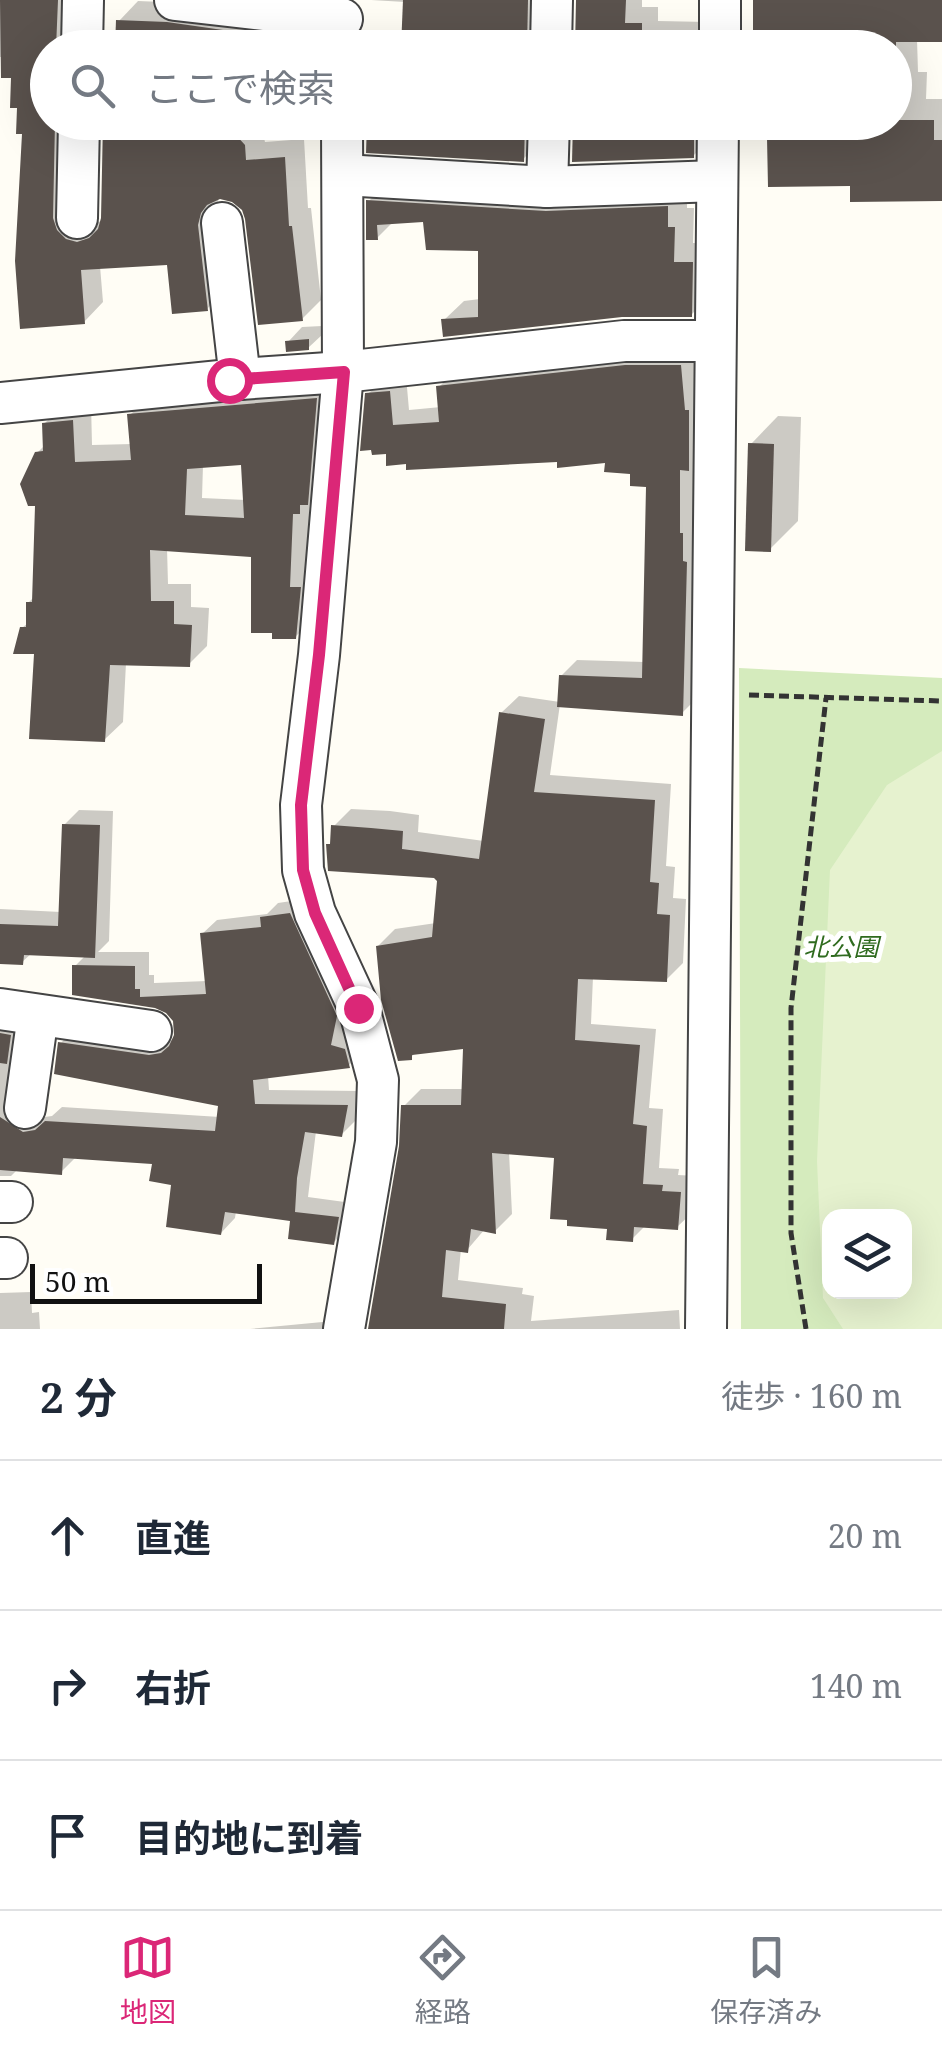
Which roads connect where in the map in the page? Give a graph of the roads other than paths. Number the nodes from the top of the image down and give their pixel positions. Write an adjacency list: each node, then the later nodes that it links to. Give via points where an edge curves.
1 (83, 0): 6 (street)
2 (175, 0): 5 (street)
3 (552, 0): 7 (street)
4 (720, 0): 8 (street)
5 (342, 22)
6 (82, 30)
7 (551, 30)
8 (720, 30)
9 (79, 140): 16 (street)
10 (342, 140): 13 (street)
11 (548, 140): 15 (street)
12 (718, 140): 14 (street)
13 (342, 175): 15 (street); 19 (street)
14 (717, 181): 15 (street); 18 (street)
15 (547, 187)
16 (77, 218)
17 (222, 222): 20 (street)
18 (714, 340): 19 (street, via 624,341); 26 (street)
19 (344, 372): 20 (street); 25 (street, via 301,805 303,870 315,913 358,1008 378,1080 376,1142)
20 (240, 379): 21 (street)
21 (0, 404)
22 (19, 1012): 23 (street); 24 (street)
23 (151, 1031)
24 (25, 1108)
25 (344, 1329)
26 (706, 1329)

